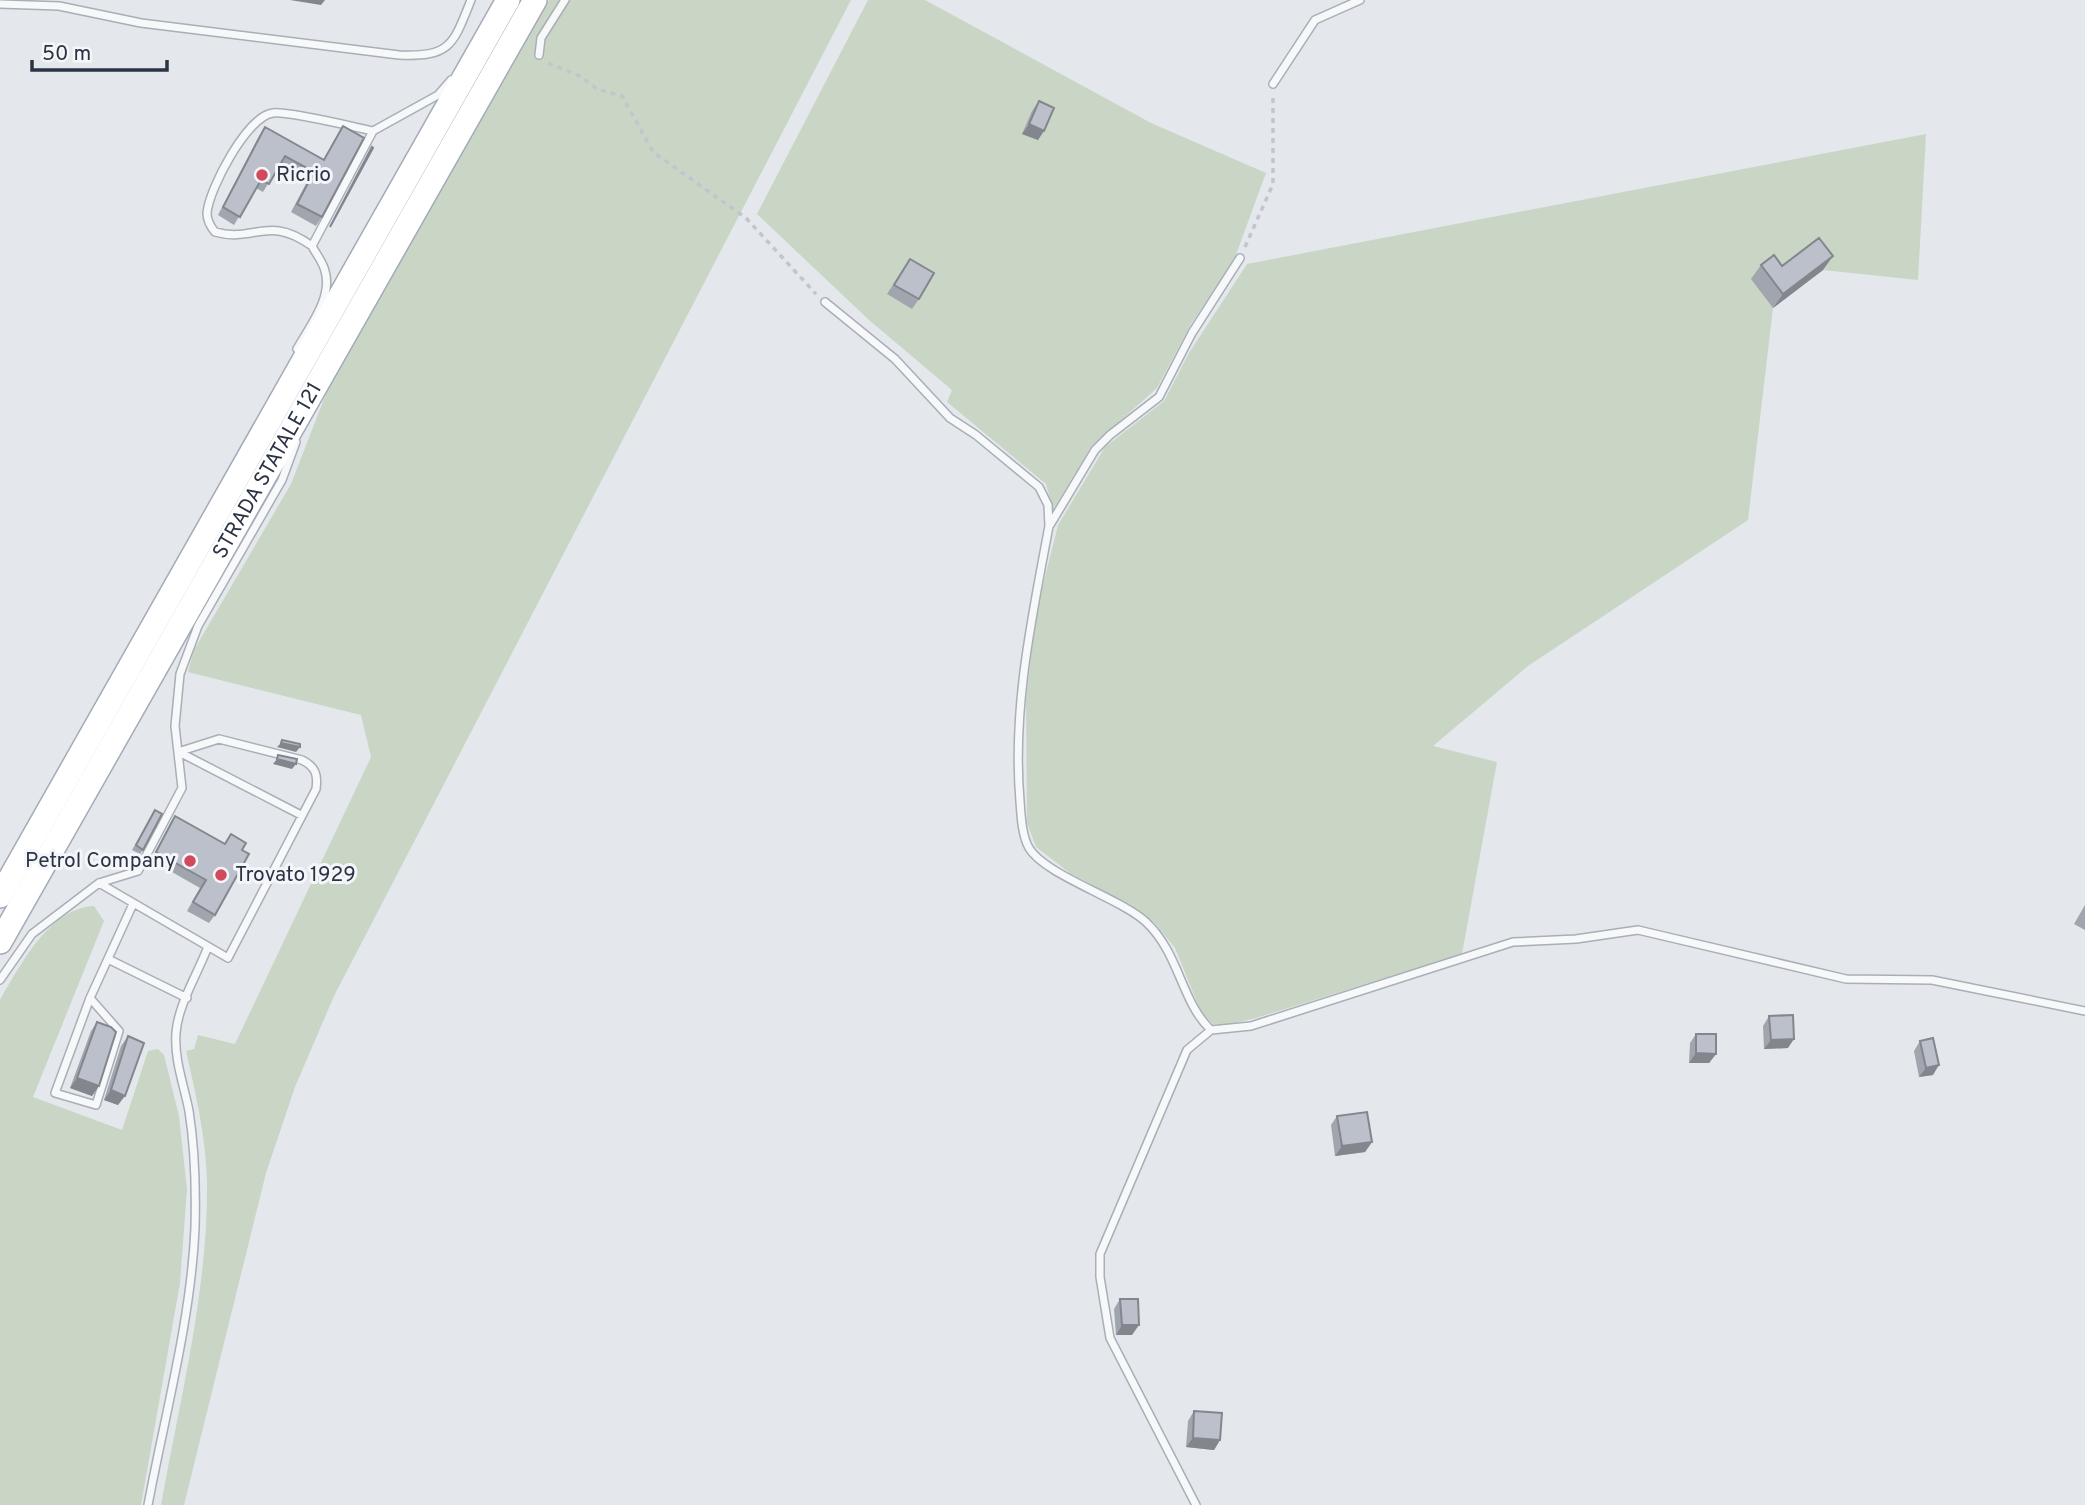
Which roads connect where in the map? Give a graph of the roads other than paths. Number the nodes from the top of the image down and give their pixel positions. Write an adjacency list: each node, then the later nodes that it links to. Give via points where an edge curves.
1 (471, 0): 7 (lane, via 457,35 430,56 141,23 59,6)
2 (497, 0): 9 (lane)
3 (508, 0): 20 (main road, STRADA STATALE 121)
4 (535, 0): 17 (main road, STRADA STATALE 121)
5 (565, 0): 8 (lane, via 541,38)
6 (1360, 0): 11 (lane, via 1315,20)
7 (0, 4)
8 (539, 55)
9 (463, 59)
10 (457, 70): 12 (lane, via 438,95)
11 (1273, 84)
12 (373, 131): 13 (lane); 13 (lane, via 273,113 254,121 225,167 207,213 215,232 284,230)
13 (312, 246): 16 (lane, via 326,272 326,284 322,305)
14 (1240, 258): 19 (lane, via 1192,332 1159,397 1095,450)
15 (824, 302): 19 (lane, via 895,359 950,418 1039,486 1048,505)
16 (294, 355)
17 (318, 381): 21 (lane, via 282,480 198,626 180,674 175,726); 26 (main road, STRADA STATALE 121)
18 (227, 476): 20 (lane)
19 (1049, 526): 33 (lane, via 1021,695 1017,762 1022,822 1030,849 1061,873 1146,922 1178,966 1198,1018)
20 (199, 545): 24 (main road, STRADA STATALE 121)
21 (178, 752): 22 (lane); 22 (lane, via 219,739 312,765 318,776 316,789); 23 (lane, via 183,788 138,872)
22 (301, 815): 27 (lane, via 228,958)
23 (99, 883): 25 (lane); 29 (lane, via 32,934)
24 (0, 896)
25 (133, 904): 27 (lane); 28 (lane)
26 (0, 942)
27 (207, 949): 31 (lane)
28 (108, 959): 30 (lane); 31 (lane)
29 (0, 980)
30 (90, 998): 30 (lane, via 55,1093 96,1105 119,1031)
31 (187, 999): 34 (lane, via 178,1020 176,1052 189,1112 195,1230 190,1282)
32 (2085, 1011): 33 (lane, via 1932,980 1846,979 1638,930 1513,942 1251,1026)
33 (1211, 1030): 35 (lane, via 1188,1050 1100,1254 1110,1338)
34 (148, 1505)
35 (1196, 1505)

